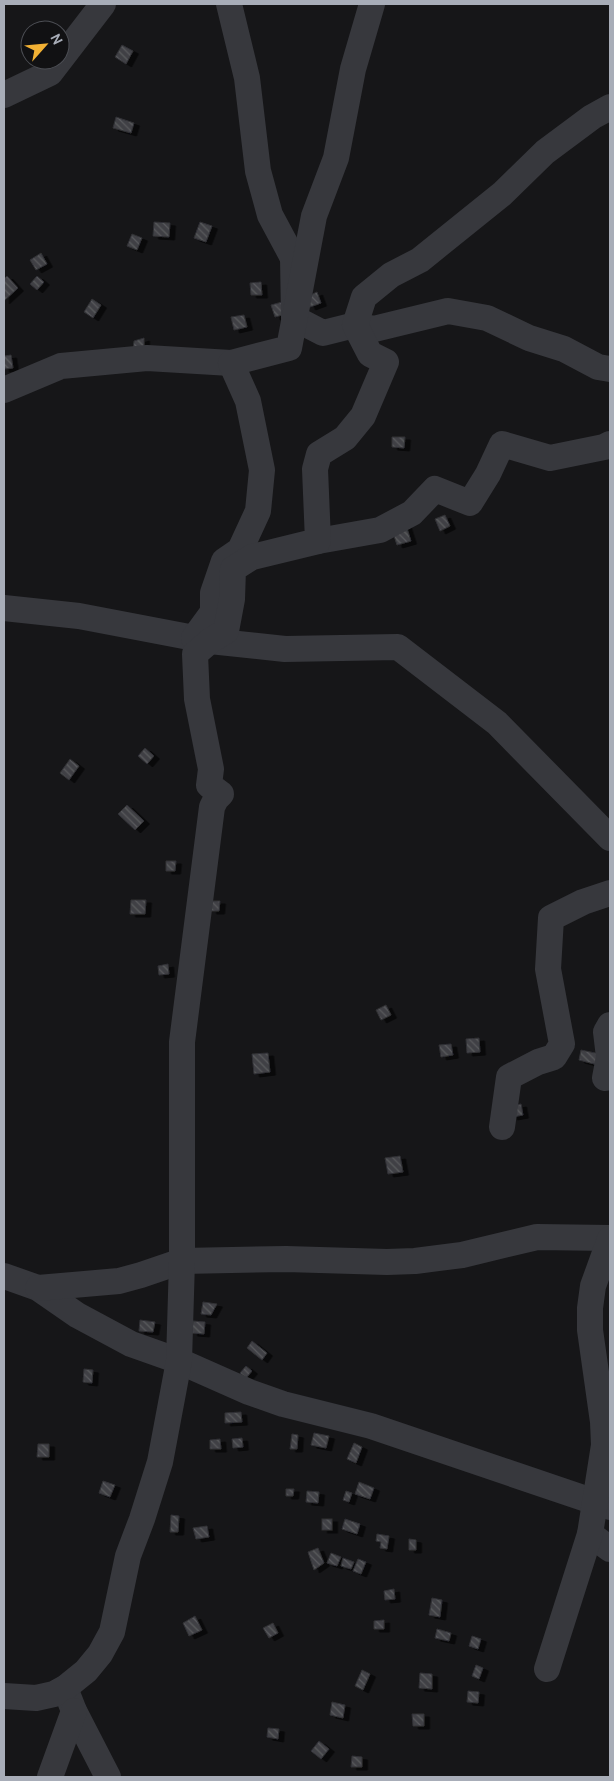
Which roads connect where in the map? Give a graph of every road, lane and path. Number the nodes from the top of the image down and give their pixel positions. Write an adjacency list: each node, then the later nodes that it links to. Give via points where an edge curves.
1 (103, 4): 4 (street, via 50,73)
2 (229, 4): 6 (street, via 247,78 258,171 270,215 293,258)
3 (372, 4): 6 (street, via 353,69 336,158 314,216)
4 (4, 95)
5 (610, 107): 7 (street, via 545,152 502,194 420,260 391,275 364,297)
6 (294, 318): 7 (street, via 323,333); 8 (street, via 289,348)
7 (355, 324): 9 (street, via 374,330 448,311 464,313 488,318 529,338 564,349 598,367); 12 (street, via 370,354 386,362 363,416 345,438 319,454 315,469)
8 (231, 363): 10 (street, via 148,358 61,366); 14 (street, via 248,401 262,470 258,511 240,550 224,561 213,593 213,612)
9 (610, 369)
10 (4, 390)
11 (610, 444): 12 (street, via 550,458 502,444 470,503 436,489 412,512 380,530)
12 (318, 541): 14 (street, via 252,557 233,569 226,631)
13 (4, 608): 14 (street, via 79,616)
14 (202, 640): 15 (street, via 285,649 398,647 498,723); 21 (street, via 195,654 197,699 211,769 209,785 221,794 212,807 182,1042)
15 (610, 838)
16 (610, 893): 19 (street, via 551,918 548,969 562,1044 554,1056 509,1077)
17 (610, 1025): 18 (street, via 606,1032 609,1056)
18 (605, 1078)
19 (502, 1127)
20 (610, 1238): 21 (street, via 537,1237 462,1255 415,1261); 25 (street, via 593,1286 590,1308 603,1422)
21 (182, 1261): 23 (street, via 119,1281); 24 (street)
22 (4, 1276): 23 (street)
23 (38, 1288): 24 (street, via 77,1315 131,1344)
24 (179, 1361): 25 (street, via 283,1404 371,1426); 29 (street, via 160,1462 128,1556 112,1632)
25 (603, 1505): 26 (street)
26 (600, 1541): 27 (street)
27 (547, 1669)
28 (4, 1696): 29 (street, via 36,1698 54,1694)
29 (70, 1700): 30 (street); 31 (street)
30 (50, 1777)
31 (108, 1777)

